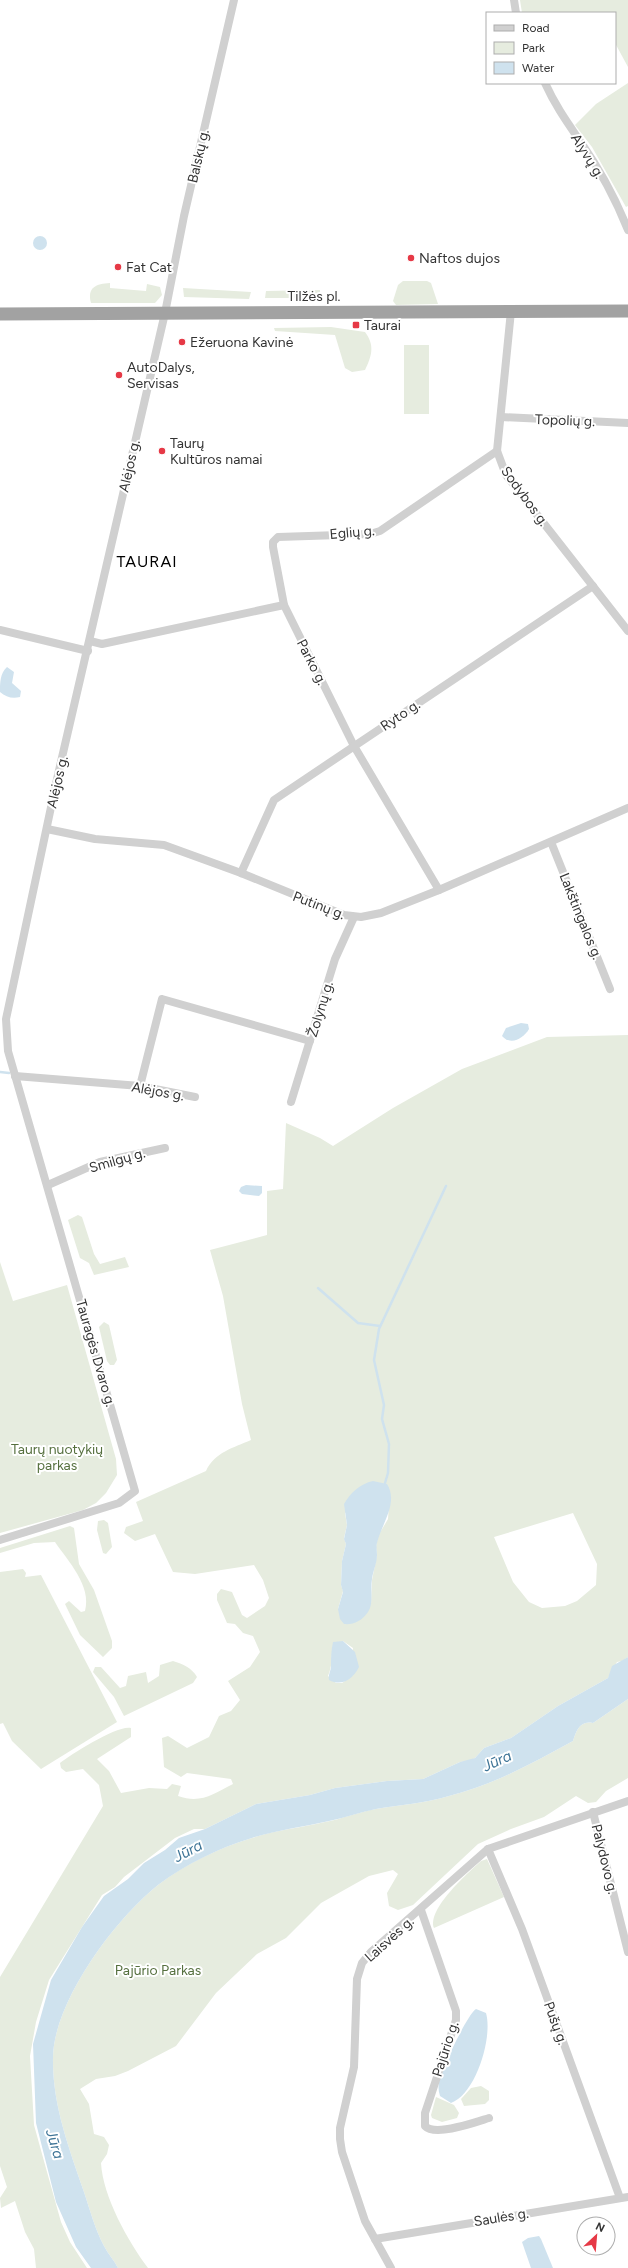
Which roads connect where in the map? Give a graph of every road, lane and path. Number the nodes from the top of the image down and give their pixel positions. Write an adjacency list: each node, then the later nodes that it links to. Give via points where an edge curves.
1 (234, 0): 8 (street, Balskų g., via 184,216)
2 (514, 0): 3 (street)
3 (516, 12)
4 (545, 84): 5 (street, Alyvų g., via 561,116 582,144 620,209)
5 (628, 230)
6 (511, 311): 7 (highway, Tilžės pl.); 8 (highway, Tilžės pl.); 10 (street, Sodybos g.)
7 (628, 311)
8 (165, 313): 9 (highway, Tilžės pl.); 17 (street, Alėjos g.)
9 (0, 314)
10 (501, 418): 11 (street, Topolių g.); 12 (street, Sodybos g.)
11 (628, 423)
12 (497, 451): 13 (street, Sodybos g., via 506,475); 14 (street, Eglių g., via 380,531 370,534 278,537 273,542 273,547)
13 (593, 586): 16 (street, Sodybos g.); 19 (street, Ryto g.)
14 (284, 605): 17 (street, via 102,644); 19 (street, Parko g.)
15 (0, 630): 18 (street)
16 (628, 631)
17 (90, 641): 18 (street, Alėjos g.)
18 (88, 651): 21 (street, Alėjos g.)
19 (354, 746): 23 (street, Ryto g., via 274,800); 24 (street, Parko g.)
20 (628, 808): 22 (street, Putinų g.)
21 (47, 829): 23 (street, Putinų g., via 96,839 164,845); 28 (street, Alėjos g., via 6,1019 6,1040)
22 (551, 842): 24 (street, Putinų g.); 26 (street, Lakštingalos g.)
23 (241, 873): 25 (street, Putinų g., via 340,914)
24 (439, 890): 25 (street, Putinų g., via 381,913)
25 (354, 917): 27 (street, Žolynų g., via 335,959)
26 (610, 989)
27 (310, 1041): 29 (street, via 162,999); 31 (street, Žolynų g.)
28 (15, 1076): 29 (street, Alėjos g.); 33 (street, Tauragės Dvaro g.)
29 (140, 1086): 30 (street, Alėjos g.)
30 (195, 1097)
31 (291, 1102)
32 (166, 1148): 33 (street, Smilgų g., via 100,1162)
33 (48, 1185): 34 (street, Tauragės Dvaro g., via 136,1490 119,1502)
34 (0, 1540)
35 (628, 1801): 36 (street, Laisvės g.)
36 (593, 1812): 37 (street, Laisvės g.); 39 (street, Palydovo g.)
37 (488, 1849): 38 (street, Laisvės g.); 41 (street, Pušų g., via 522,1929)
38 (422, 1910): 40 (street, Pajūrio g., via 456,2011 456,2020 426,2107 425,2126 430,2129 452,2128); 42 (street, Laisvės g., via 366,1958 356,1979 354,2067 340,2128 340,2139 363,2214)
39 (628, 1952)
40 (489, 2118)
41 (624, 2197): 42 (street, Saulės g.)
42 (375, 2239): 43 (street, Laisvės g.)
43 (391, 2268)

